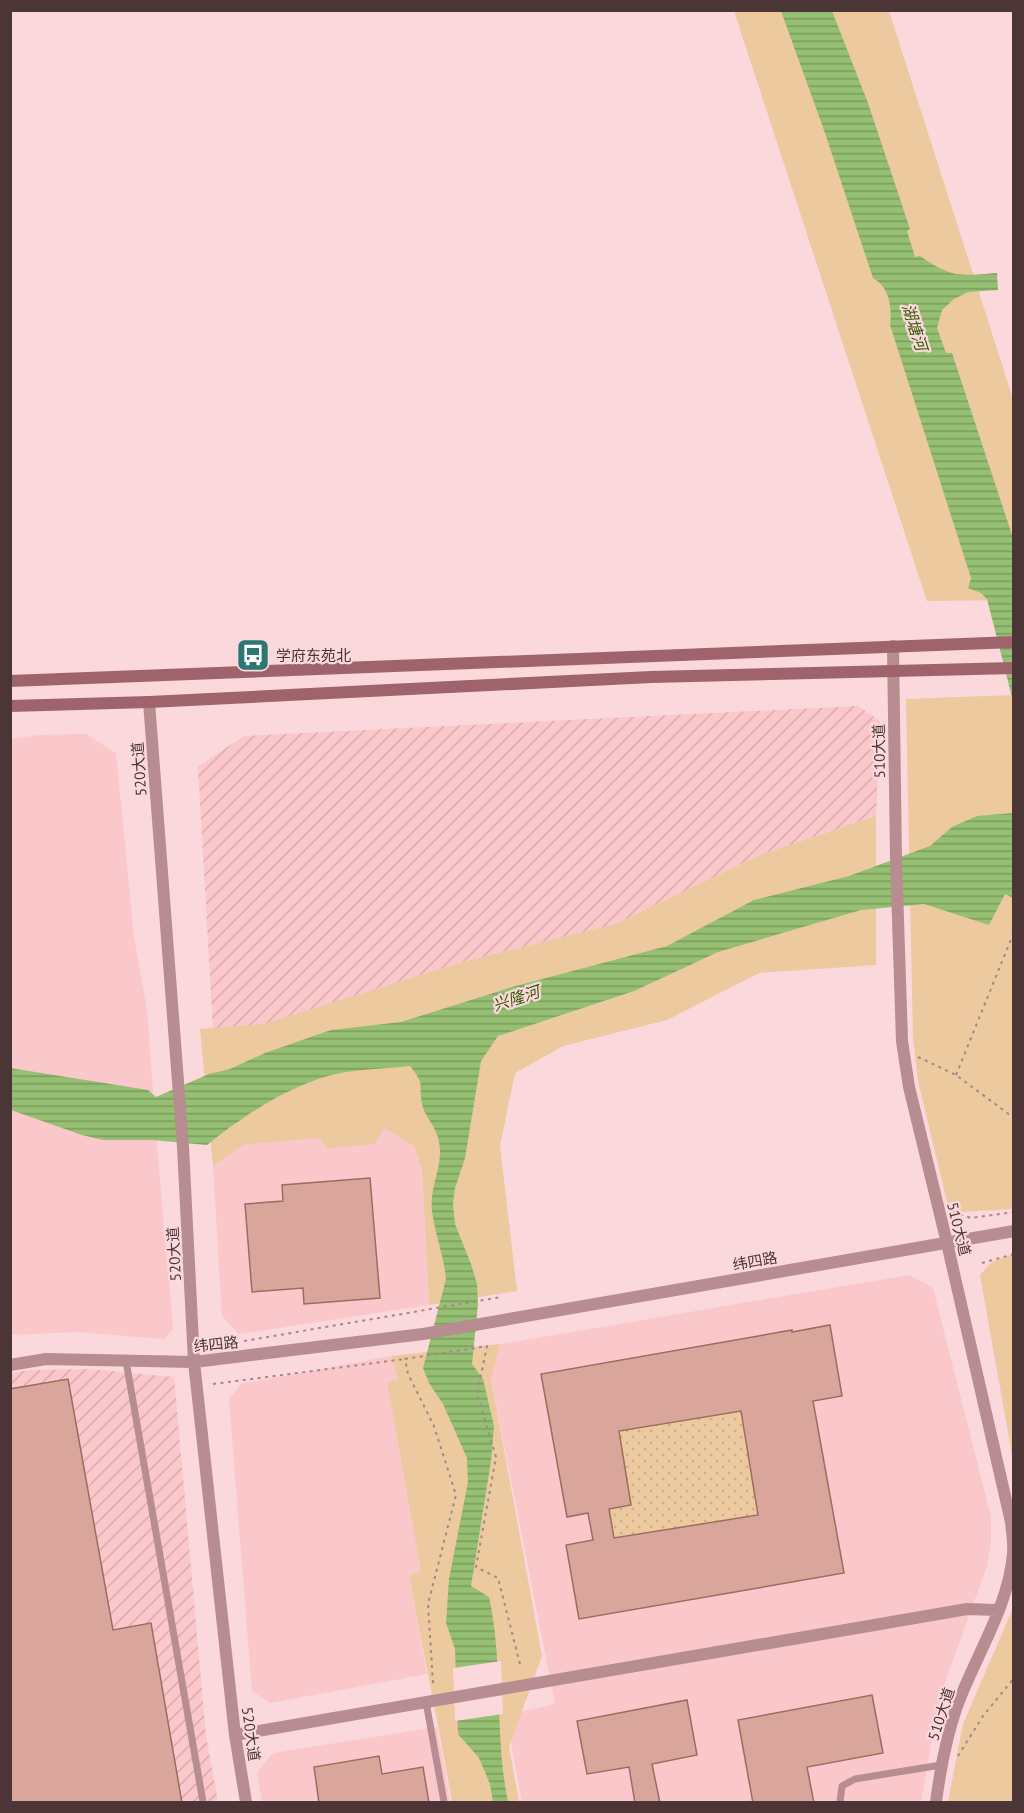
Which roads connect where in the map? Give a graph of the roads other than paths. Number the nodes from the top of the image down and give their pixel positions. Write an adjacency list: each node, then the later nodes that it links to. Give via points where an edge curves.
1 (1014, 642): 2 (main road)
2 (893, 646): 4 (street, 510大道); 5 (main road)
3 (1009, 668): 4 (main road)
4 (893, 671): 6 (main road, via 651,676); 9 (street, 510大道, via 902,1041 909,1087)
5 (10, 681)
6 (149, 702): 7 (main road); 11 (street, 520大道, via 179,1086)
7 (10, 706)
8 (1014, 1230): 9 (street, 纬四路)
9 (947, 1243): 11 (street, 纬四路, via 423,1334); 13 (street, 510大道, via 1011,1522 1013,1553)
10 (126, 1361): 11 (street, 纬四路); 12 (street, 纬四路, via 46,1359); 17 (lane)
11 (194, 1362): 15 (street, 520大道)
12 (10, 1365)
13 (998, 1610): 14 (street, via 967,1609); 16 (street, 510大道, via 956,1709)
14 (426, 1702): 15 (street); 19 (lane)
15 (235, 1735): 18 (street, 520大道)
16 (941, 1765): 20 (lane, via 855,1779 842,1786); 21 (street, 510大道)
17 (203, 1803)
18 (246, 1803)
19 (444, 1803)
20 (840, 1803)
21 (936, 1803)

